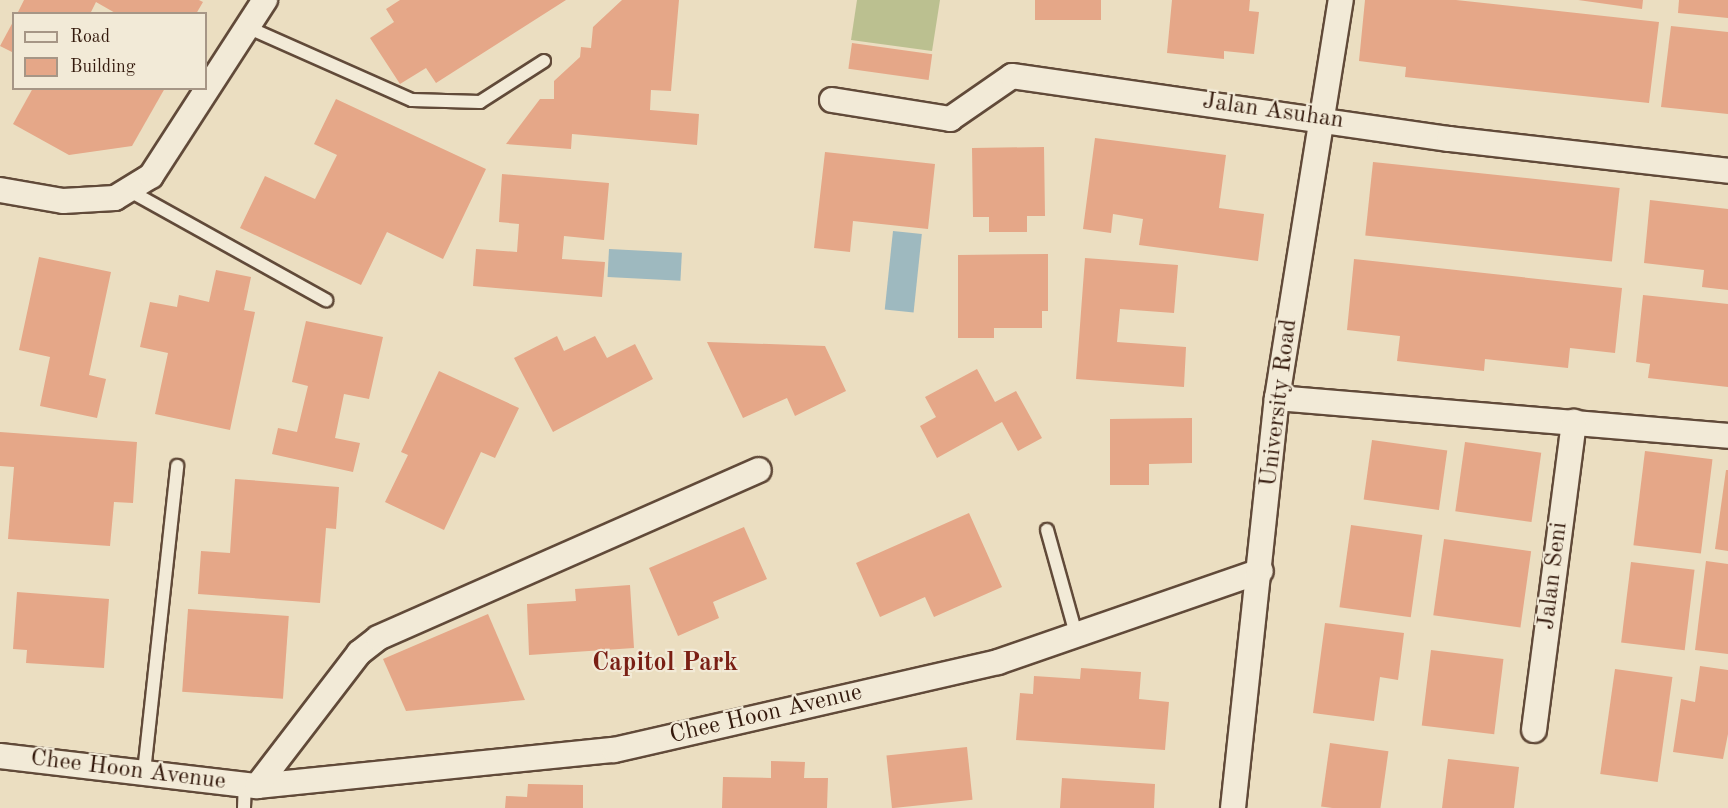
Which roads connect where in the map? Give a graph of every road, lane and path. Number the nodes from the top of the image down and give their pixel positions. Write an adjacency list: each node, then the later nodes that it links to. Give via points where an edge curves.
1 (265, 0): 3 (street)
2 (1341, 0): 8 (street, University Road)
3 (247, 27): 4 (lane, via 412,100 480,102); 6 (street)
4 (544, 61)
5 (207, 90): 11 (street, via 151,177)
6 (207, 90)
7 (832, 100): 8 (street, Jalan Asuhan, via 950,119 1012,76)
8 (1322, 119): 9 (street, Jalan Asuhan, via 1449,139); 13 (street, University Road)
9 (1728, 171)
10 (0, 190): 11 (street, via 63,201 115,198)
11 (128, 190): 12 (lane)
12 (326, 300)
13 (1277, 398): 14 (street); 19 (street, University Road)
14 (1574, 422): 15 (street); 21 (street, Jalan Seni)
15 (1728, 436)
16 (177, 466): 23 (lane)
17 (759, 470): 24 (street, Chee Hoon Avenue, via 378,638 359,653)
18 (1047, 530): 20 (lane)
19 (1260, 572): 20 (street, Chee Hoon Avenue); 25 (street, University Road)
20 (1076, 634): 24 (street, Chee Hoon Avenue, via 998,662 614,750)
21 (1534, 730)
22 (0, 756): 23 (street, Chee Hoon Avenue)
23 (144, 772): 24 (street, Chee Hoon Avenue)
24 (249, 793)
25 (1233, 808)

